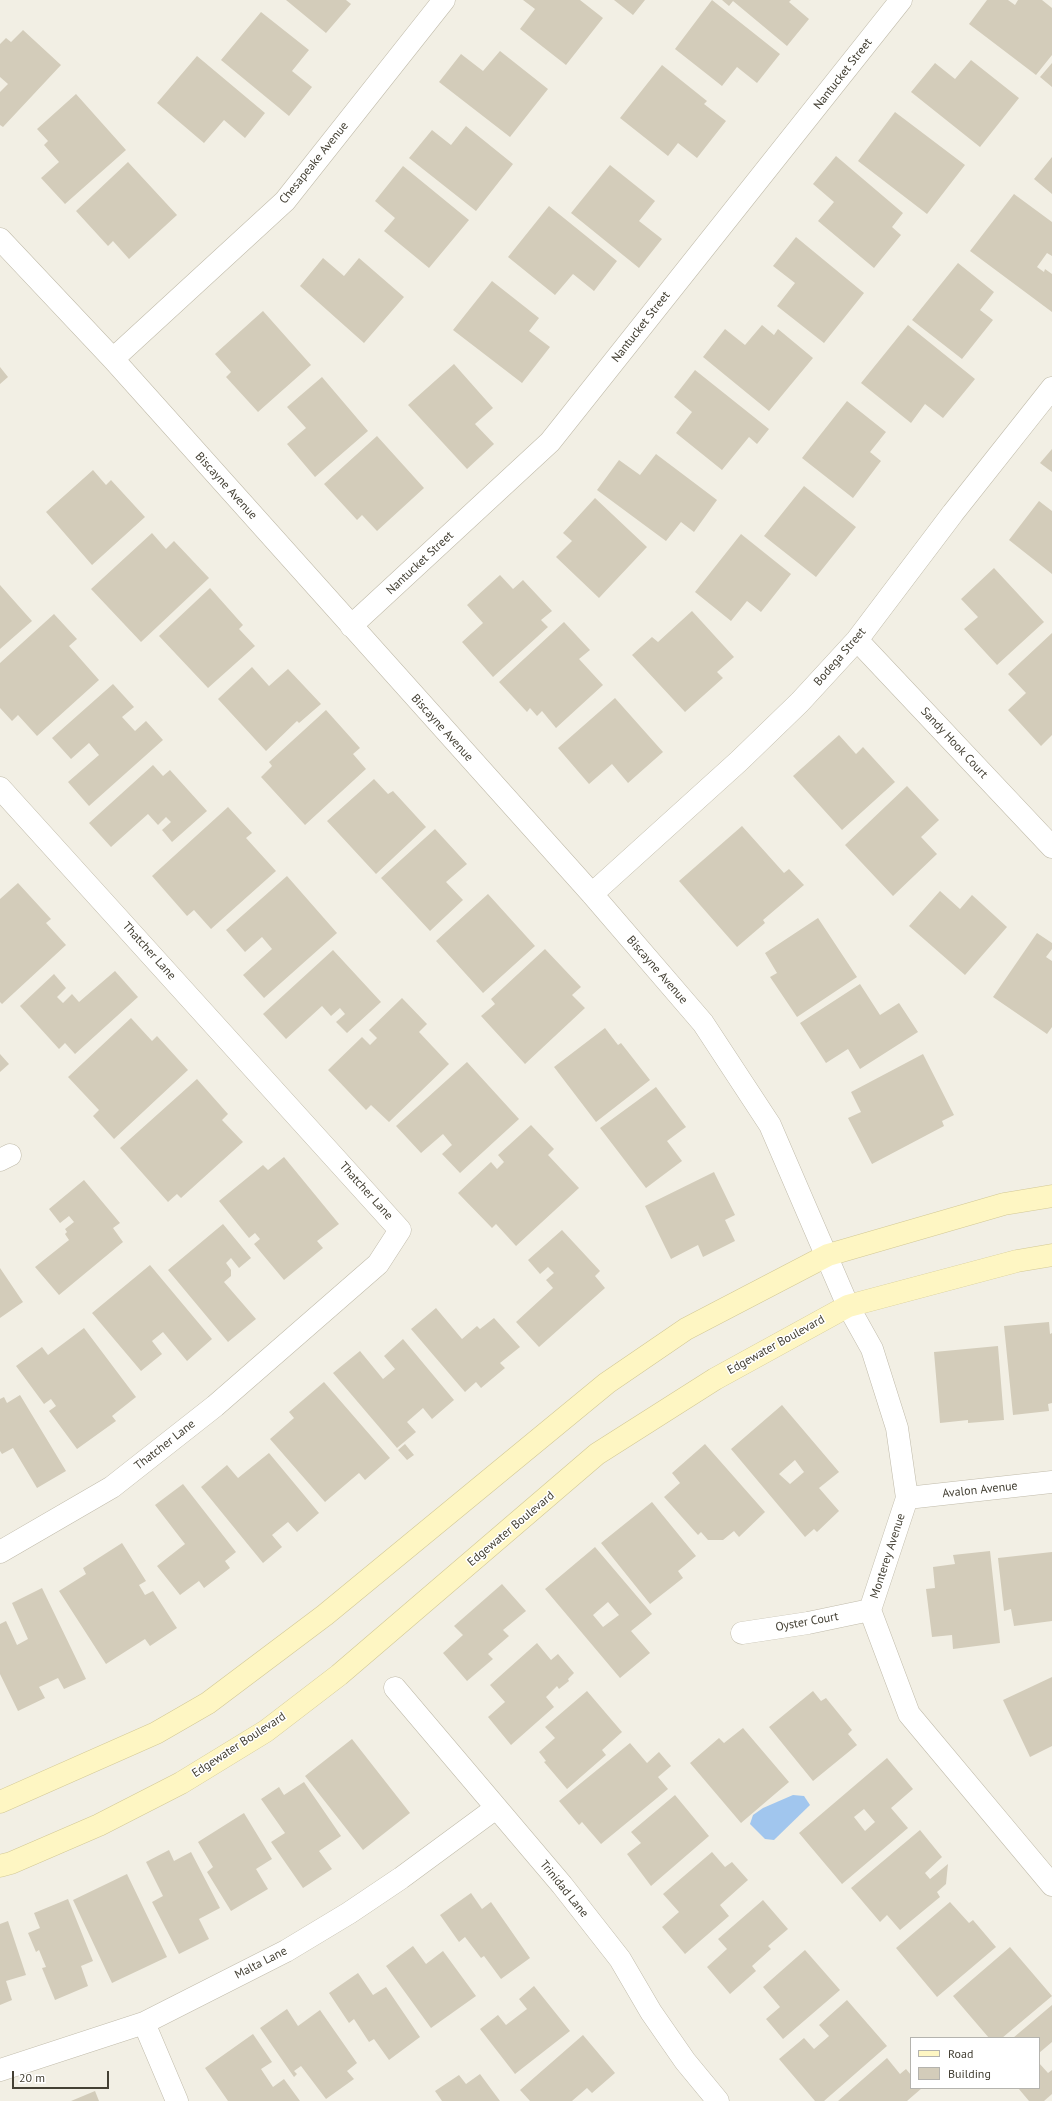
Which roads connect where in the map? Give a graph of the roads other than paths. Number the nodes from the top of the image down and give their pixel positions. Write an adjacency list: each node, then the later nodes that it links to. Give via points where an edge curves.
1 (444, 0): 4 (street, Chesapeake Avenue, via 285,201)
2 (901, 0): 6 (street, Nantucket Street, via 550,442)
3 (0, 239): 4 (street, Biscayne Avenue)
4 (113, 359): 6 (street, Biscayne Avenue)
5 (1052, 388): 7 (street, Bodega Street)
6 (351, 626): 10 (street, Biscayne Avenue)
7 (857, 640): 9 (street, Sandy Hook Court); 10 (street, Bodega Street, via 800,702 739,761)
8 (0, 788): 17 (street, Thatcher Lane, via 400,1230 378,1264 214,1406 112,1487)
9 (1052, 847)
10 (592, 894): 13 (street, Biscayne Avenue, via 703,1023 770,1125)
11 (1052, 1196): 13 (street, via 1004,1204)
12 (1052, 1255): 14 (street, Edgewater Boulevard, via 1017,1261)
13 (828, 1256): 14 (street, Monterey Avenue); 21 (street, via 686,1329 607,1383 325,1615 208,1703 156,1733)
14 (848, 1306): 16 (street, Monterey Avenue, via 872,1349 897,1428); 23 (street, Edgewater Boulevard, via 715,1379 597,1454 340,1675 266,1731 181,1782 99,1825)
15 (1052, 1482): 16 (street, Avalon Avenue)
16 (907, 1498): 18 (street, Monterey Avenue)
17 (0, 1552)
18 (870, 1610): 19 (street, Oyster Court, via 808,1623); 24 (street, Monterey Avenue, via 909,1714)
19 (742, 1632)
20 (395, 1688): 22 (street, Trinidad Lane)
21 (0, 1802)
22 (496, 1808): 25 (street, Malta Lane, via 349,1913 286,1951); 28 (street, Trinidad Lane, via 620,1958 651,2012 684,2061)
23 (0, 1866)
24 (1052, 1885)
25 (144, 2023): 26 (street, Malta Lane); 27 (street)
26 (0, 2070)
27 (177, 2101)
28 (718, 2101)

